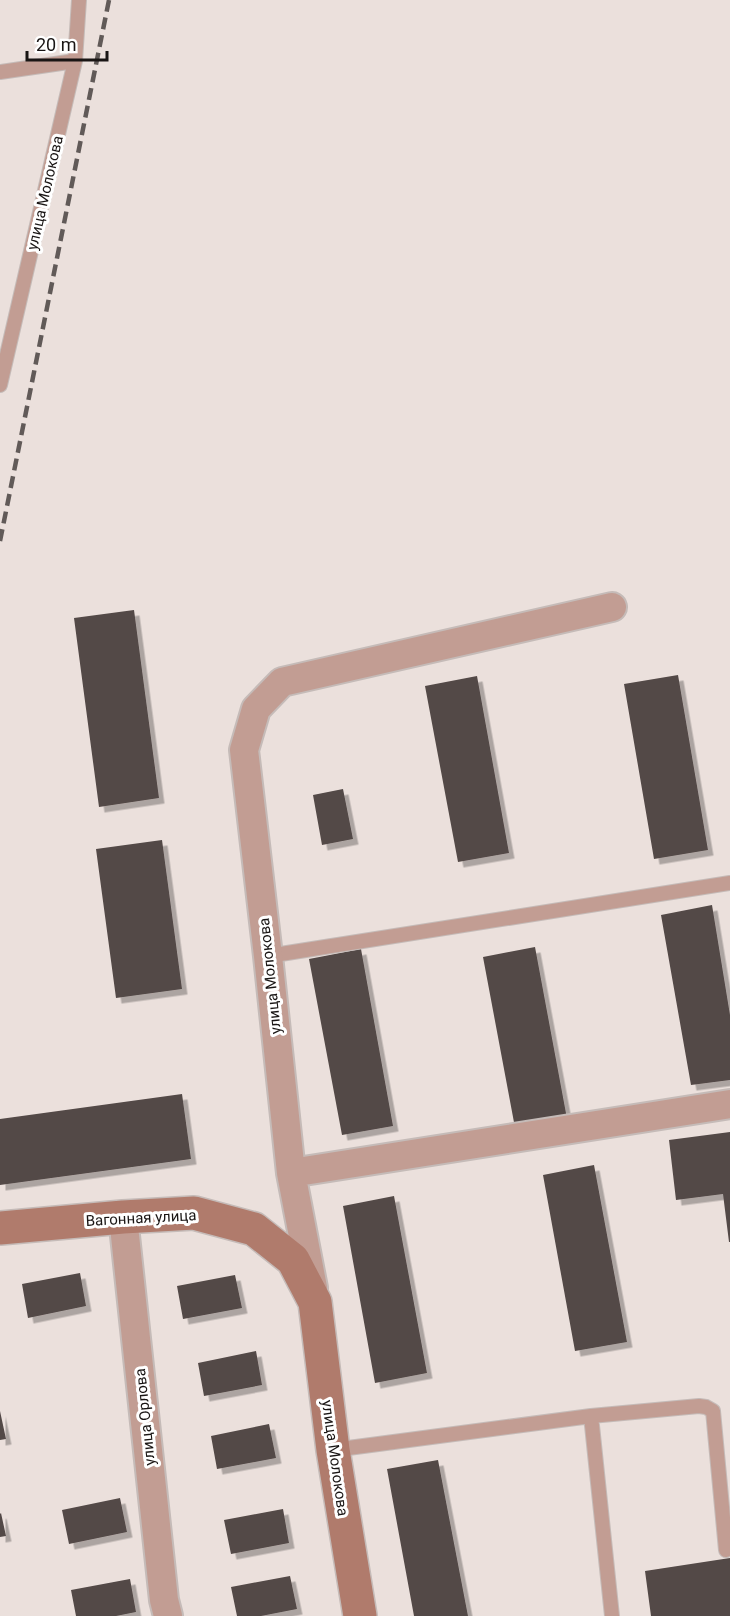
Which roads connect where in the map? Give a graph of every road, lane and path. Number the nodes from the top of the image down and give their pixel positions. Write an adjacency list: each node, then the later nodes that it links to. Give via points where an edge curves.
1 (79, 0): 2 (lane, улица Молокова)
2 (75, 61): 3 (lane); 4 (lane, улица Молокова)
3 (0, 72)
4 (0, 385)
5 (612, 607): 7 (street, улица Молокова, via 282,682 256,709 244,750)
6 (730, 883): 7 (lane)
7 (268, 956): 9 (street, улица Молокова)
8 (730, 1104): 9 (street)
9 (291, 1173): 12 (street, улица Молокова)
10 (123, 1217): 11 (street, Вагонная улица); 12 (street, Вагонная улица, via 194,1213 254,1229 293,1260); 16 (street, улица Орлова)
11 (0, 1228)
12 (315, 1302): 14 (street, улица Молокова)
13 (591, 1416): 14 (lane); 15 (lane, via 699,1406 713,1411); 18 (lane)
14 (333, 1450): 17 (street, улица Молокова)
15 (726, 1550)
16 (168, 1616)
17 (360, 1616)
18 (612, 1616)

